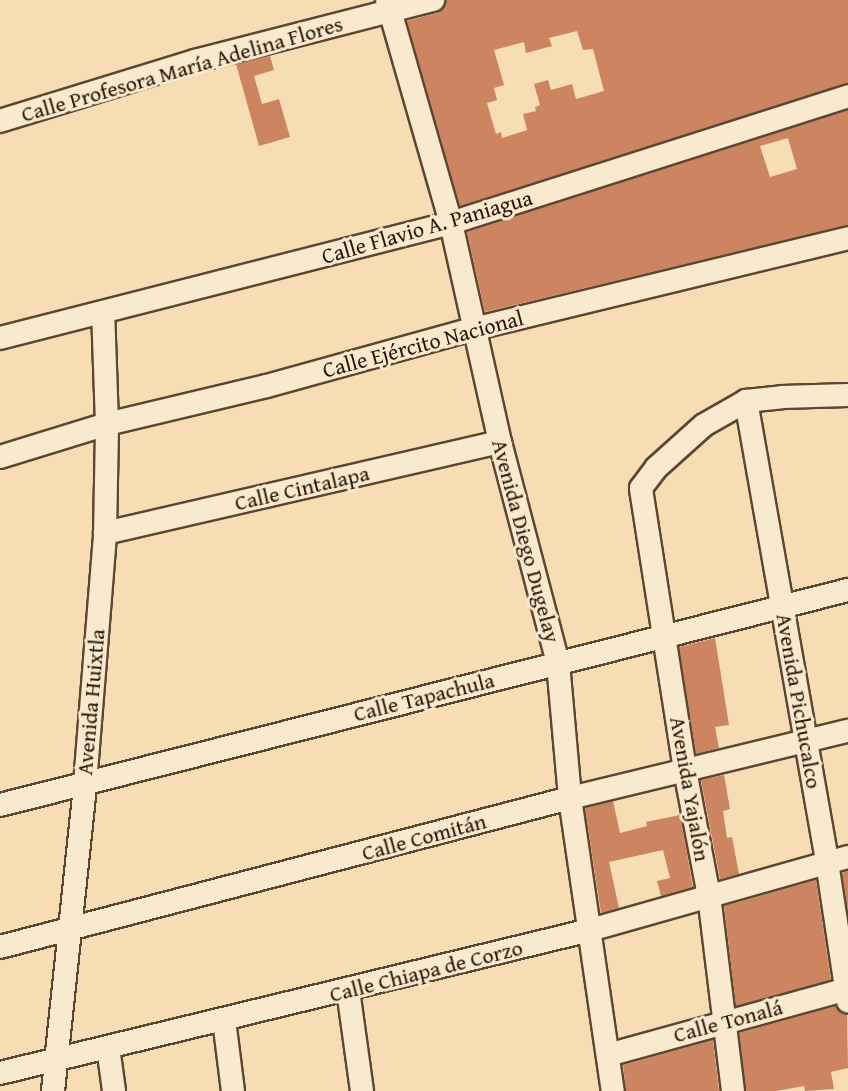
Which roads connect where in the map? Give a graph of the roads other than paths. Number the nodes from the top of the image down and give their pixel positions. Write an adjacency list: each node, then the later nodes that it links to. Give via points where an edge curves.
1 (433, 0): 2 (street, Calle Profesora María Adelina Flores)
2 (388, 6): 4 (street, Calle Profesora María Adelina Flores); 5 (street, Avenida Diego Dugelay)
3 (848, 96): 5 (street, Calle Flavio A. Paniagua)
4 (0, 121)
5 (452, 223): 7 (street, Calle Flavio A. Paniagua); 8 (street, Avenida Diego Dugelay)
6 (848, 238): 8 (street, Calle Ejército Nacional)
7 (103, 312): 9 (street, Calle Flavio A. Paniagua); 12 (street, Avenida Huixtla)
8 (473, 329): 12 (street, Calle Ejército Nacional, via 267,386); 13 (street, Avenida Diego Dugelay)
9 (0, 338)
10 (848, 395): 11 (street)
11 (746, 401): 17 (street, Avenida Pichucalco); 18 (street, Avenida Yajalón, via 704,425 656,468 641,488)
12 (107, 423): 14 (street, Calle Ejército Nacional); 15 (street, Avenida Huixtla)
13 (500, 442): 15 (street, Calle Cintalapa); 19 (street, Avenida Diego Dugelay)
14 (0, 457)
15 (105, 533): 23 (street, Avenida Huixtla)
16 (848, 590): 17 (street, Calle Tapachula)
17 (782, 606): 18 (street, Calle Tapachula); 21 (street, Avenida Pichucalco)
18 (664, 636): 19 (street, Calle Tapachula); 22 (street, Avenida Yajalón)
19 (558, 663): 23 (street, Calle Tapachula); 24 (street, Avenida Diego Dugelay)
20 (848, 731): 21 (street, Calle Comitán)
21 (806, 740): 22 (street, Calle Comitán); 26 (street, Avenida Pichucalco)
22 (685, 770): 24 (street, Calle Comitán); 27 (street, Avenida Yajalón)
23 (85, 784): 25 (street, Calle Tapachula); 29 (street, Avenida Huixtla)
24 (570, 798): 28 (street, Avenida Diego Dugelay); 29 (street, Calle Comitán)
25 (0, 805)
26 (838, 859): 27 (street, Calle Chiapa de Corzo); 32 (street, Avenida Pichucalco)
27 (709, 896): 28 (street, Calle Chiapa de Corzo); 34 (street, Avenida Yajalón)
28 (590, 930): 31 (street, Calle Chiapa de Corzo); 36 (street, Avenida Diego Dugelay)
29 (68, 931): 30 (street, Calle Comitán); 37 (street, Avenida Huixtla)
30 (0, 947)
31 (348, 990): 33 (street, Calle Chiapa de Corzo); 42 (street)
32 (847, 993): 34 (street, Calle Tonalá)
33 (224, 1020): 35 (street, Calle Chiapa de Corzo); 41 (street)
34 (724, 1022): 36 (street, Calle Tonalá); 44 (street, Avenida Yajalón)
35 (108, 1047): 37 (street, Calle Chiapa de Corzo); 40 (street)
36 (608, 1054): 43 (street, Avenida Diego Dugelay)
37 (56, 1060): 38 (street, Calle Chiapa de Corzo); 39 (street, Avenida Huixtla)
38 (0, 1073)
39 (53, 1091)
40 (114, 1091)
41 (233, 1091)
42 (362, 1091)
43 (613, 1091)
44 (733, 1091)

